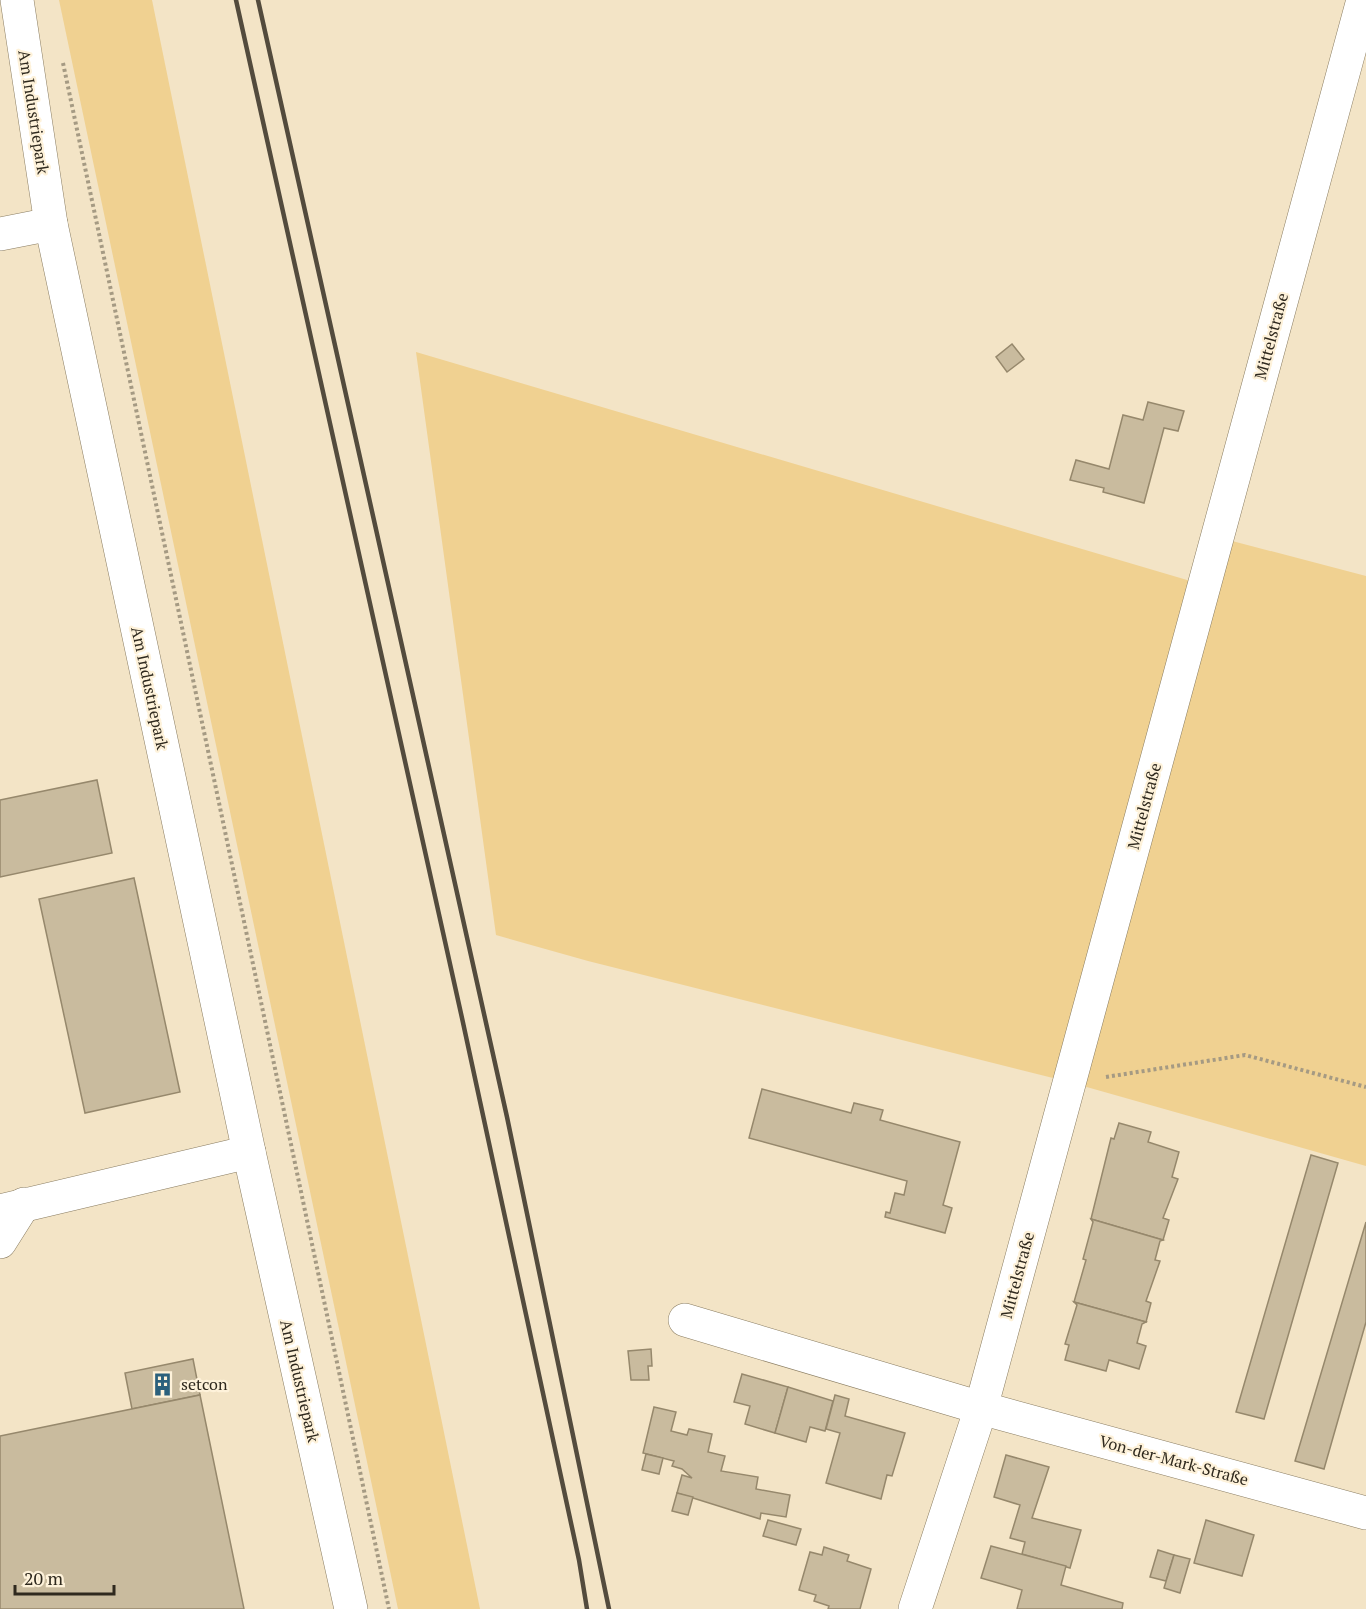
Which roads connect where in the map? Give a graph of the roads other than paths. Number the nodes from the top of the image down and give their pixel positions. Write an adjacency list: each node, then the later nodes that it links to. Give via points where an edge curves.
1 (17, 0): 3 (street, Am Industriepark)
2 (1363, 0): 9 (street, Mittelstraße)
3 (51, 224): 4 (street); 5 (street, Am Industriepark)
4 (0, 234)
5 (249, 1152): 6 (street); 12 (street, Am Industriepark)
6 (12, 1207): 7 (street)
7 (0, 1242)
8 (685, 1320): 9 (street, Von-der-Mark-Straße)
9 (981, 1407): 10 (street, Von-der-Mark-Straße); 11 (street, Mittelstraße)
10 (1366, 1513)
11 (928, 1565): 13 (street); 14 (street, Mittelstraße)
12 (351, 1609)
13 (915, 1609)
14 (934, 1609)

